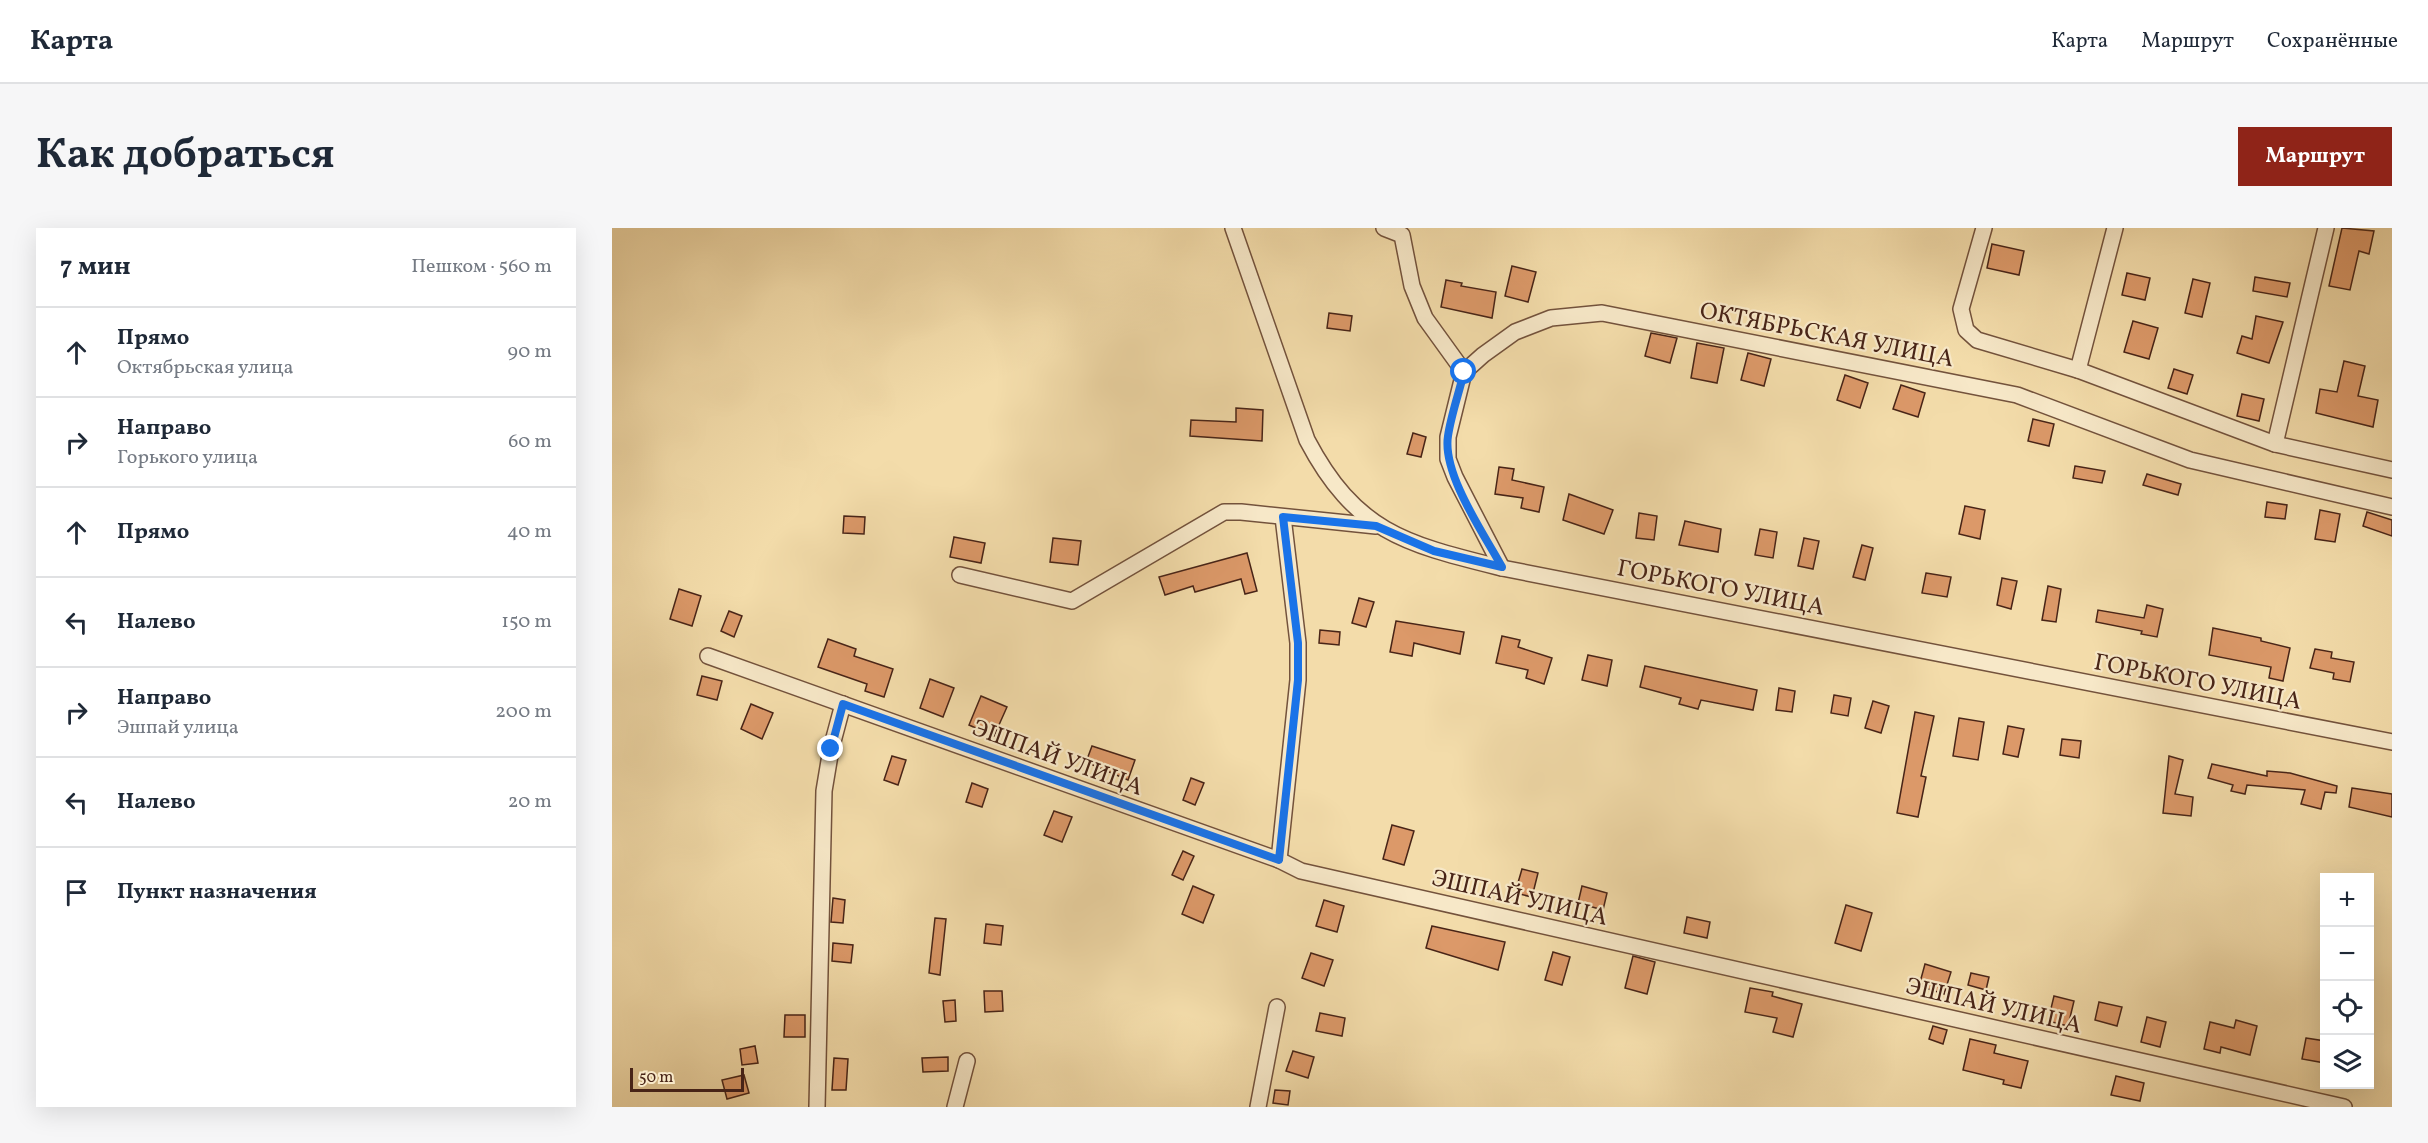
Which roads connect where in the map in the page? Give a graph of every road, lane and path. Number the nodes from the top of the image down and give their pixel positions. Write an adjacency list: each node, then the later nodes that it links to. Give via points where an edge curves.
1 (1233, 228): 12 (street, ГОРЬКОГО УЛИЦА, via 1307,440 1324,473 1351,505)
2 (1384, 228): 7 (street, via 1402,235 1412,286 1425,318)
3 (1984, 228): 6 (street, via 1961,309 1966,330 1977,340)
4 (2115, 228): 6 (street)
5 (2326, 228): 8 (street)
6 (2078, 370): 8 (street)
7 (1464, 372): 10 (street, ОКТЯБРЬСКАЯ УЛИЦА, via 1515,332 1551,318 1602,313 2017,395 2190,460); 13 (street, via 1448,437 1448,459)
8 (2275, 444): 9 (street)
9 (2392, 470)
10 (2392, 507)
11 (1283, 517): 12 (street); 14 (street, via 1224,512 1072,601); 18 (street, via 1298,643 1298,680)
12 (1376, 526): 13 (street, ГОРЬКОГО УЛИЦА, via 1434,551)
13 (1502, 567): 17 (street, ГОРЬКОГО УЛИЦА)
14 (960, 575)
15 (708, 656): 16 (street, ЭШПАЙ УЛИЦА)
16 (843, 704): 18 (street, ЭШПАЙ УЛИЦА); 21 (street, via 824,791)
17 (2392, 742)
18 (1279, 860): 24 (street, ЭШПАЙ УЛИЦА, via 1301,871)
19 (1276, 1007): 23 (street)
20 (967, 1061): 22 (street)
21 (818, 1107)
22 (954, 1107)
23 (1258, 1107)
24 (2344, 1107)

